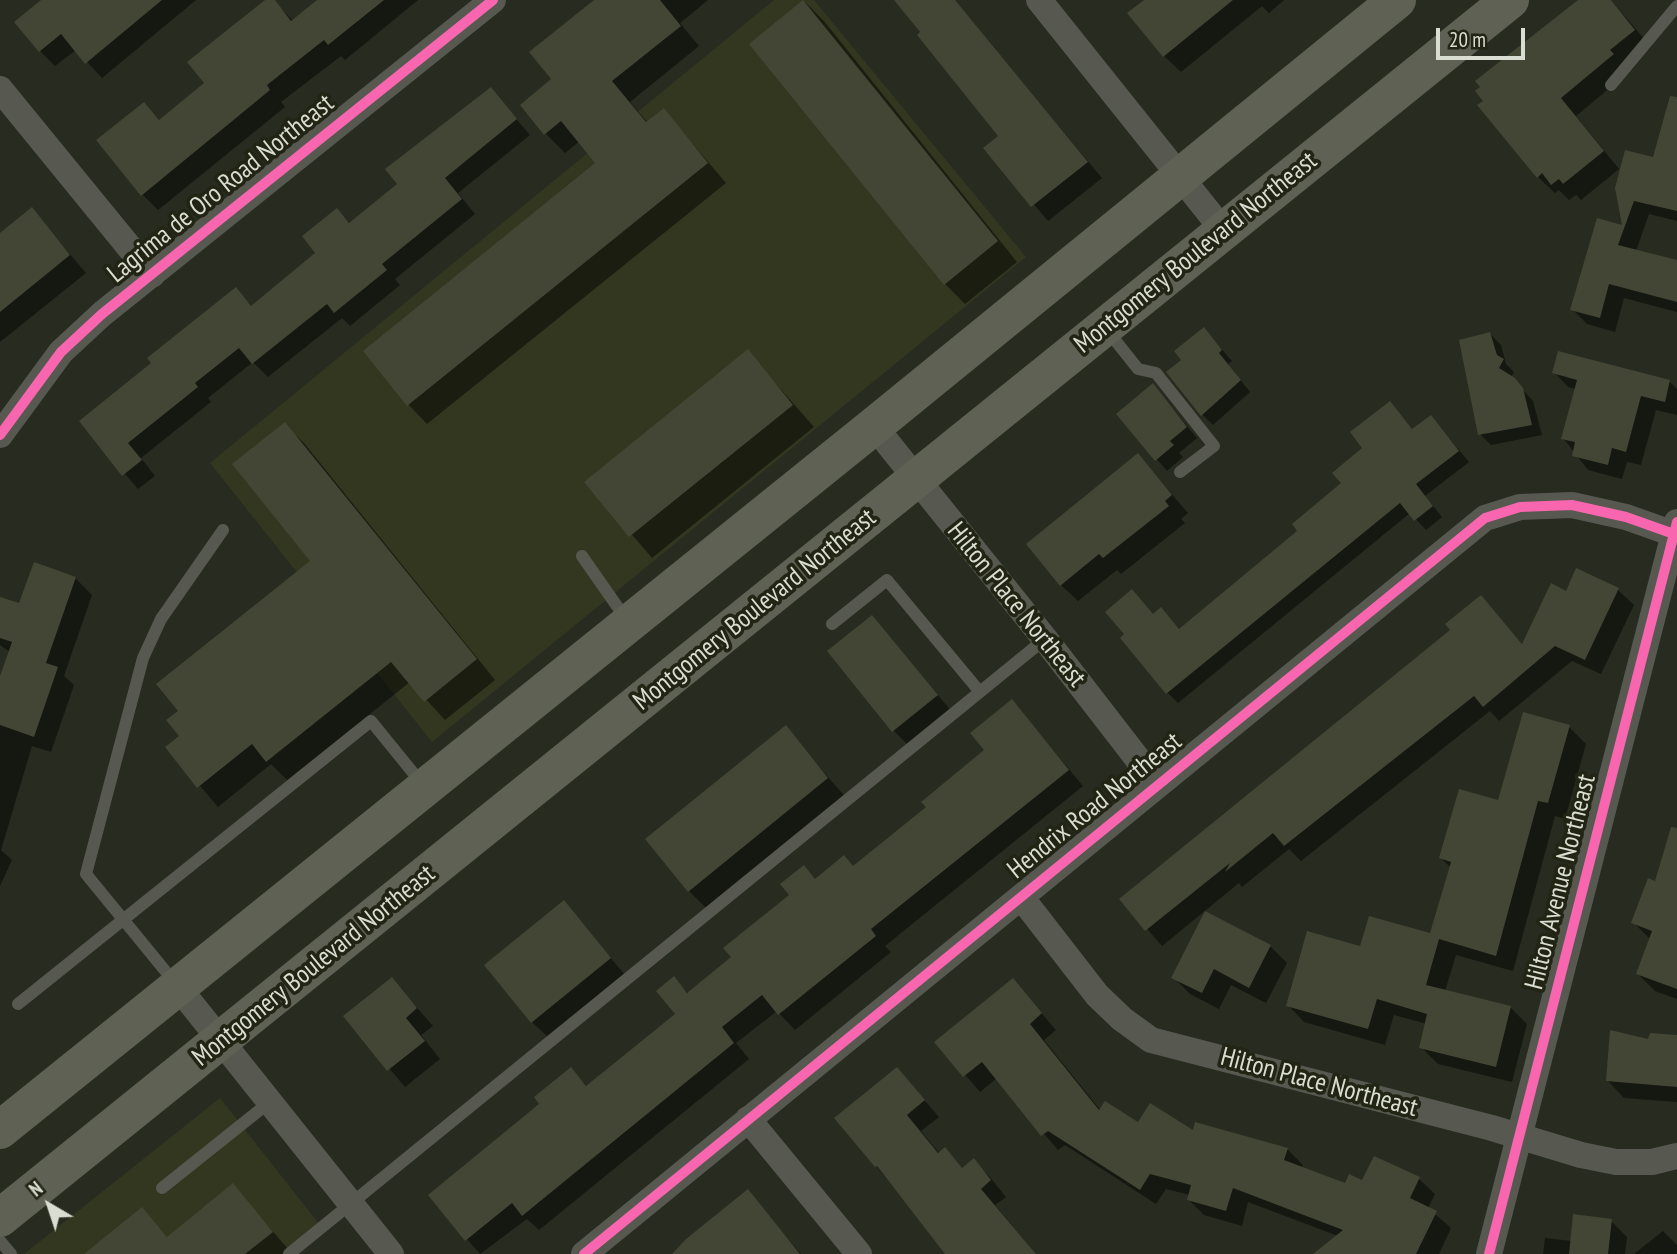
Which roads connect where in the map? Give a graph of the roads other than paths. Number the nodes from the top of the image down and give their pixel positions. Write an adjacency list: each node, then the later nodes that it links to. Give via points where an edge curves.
1 (493, 0): 10 (street, Lagrima de Oro Road Northeast)
2 (1040, 0): 8 (street)
3 (1397, 0): 8 (main road)
4 (1510, 0): 9 (main road, Montgomery Boulevard Northeast)
5 (1677, 6): 6 (lane)
6 (1611, 85)
7 (0, 89): 10 (street)
8 (1178, 176): 9 (street); 12 (main road)
9 (1223, 230): 11 (main road, Montgomery Boulevard Northeast)
10 (152, 275): 13 (street, Lagrima de Oro Road Northeast, via 61,352)
11 (1105, 327): 14 (lane, via 1138,369 1156,373 1214,446); 15 (main road, Montgomery Boulevard Northeast)
12 (874, 426): 15 (street, Hilton Place Northeast); 19 (main road)
13 (0, 435)
14 (1180, 472)
15 (915, 480): 21 (street, Hilton Place Northeast); 29 (main road, Montgomery Boulevard Northeast)
16 (1675, 528): 23 (street, Hendrix Road Northeast, via 1572,505 1520,507 1485,518); 33 (street, Hilton Avenue Northeast)
17 (223, 530): 26 (lane, via 161,619 143,658 86,874)
18 (582, 556): 19 (lane)
19 (629, 624): 24 (main road)
20 (832, 624): 22 (lane, via 887,580)
21 (1045, 639): 22 (lane); 23 (street, Hilton Place Northeast)
22 (980, 692): 36 (lane)
23 (1157, 785): 25 (street, Hendrix Road Northeast)
24 (425, 788): 26 (lane, via 371,721); 27 (main road)
25 (1021, 897): 31 (street, Hendrix Road Northeast); 33 (street, Hilton Place Northeast, via 1097,995 1151,1040)
26 (123, 920): 27 (lane); 28 (lane)
27 (178, 987): 29 (street); 32 (main road)
28 (18, 1004)
29 (223, 1041): 30 (street); 37 (main road, Montgomery Boulevard Northeast)
30 (271, 1101): 35 (lane); 36 (street)
31 (748, 1119): 42 (street, Hendrix Road Northeast); 43 (street)
32 (0, 1130)
33 (1520, 1136): 34 (street, Hilton Place Northeast, via 1616,1162 1652,1162); 44 (street, Hilton Avenue Northeast)
34 (1677, 1156)
35 (162, 1188)
36 (352, 1205): 40 (lane); 41 (street)
37 (0, 1218)
38 (0, 1241): 39 (lane)
39 (11, 1254)
40 (289, 1254)
41 (391, 1254)
42 (584, 1254)
43 (859, 1254)
44 (1489, 1254)

